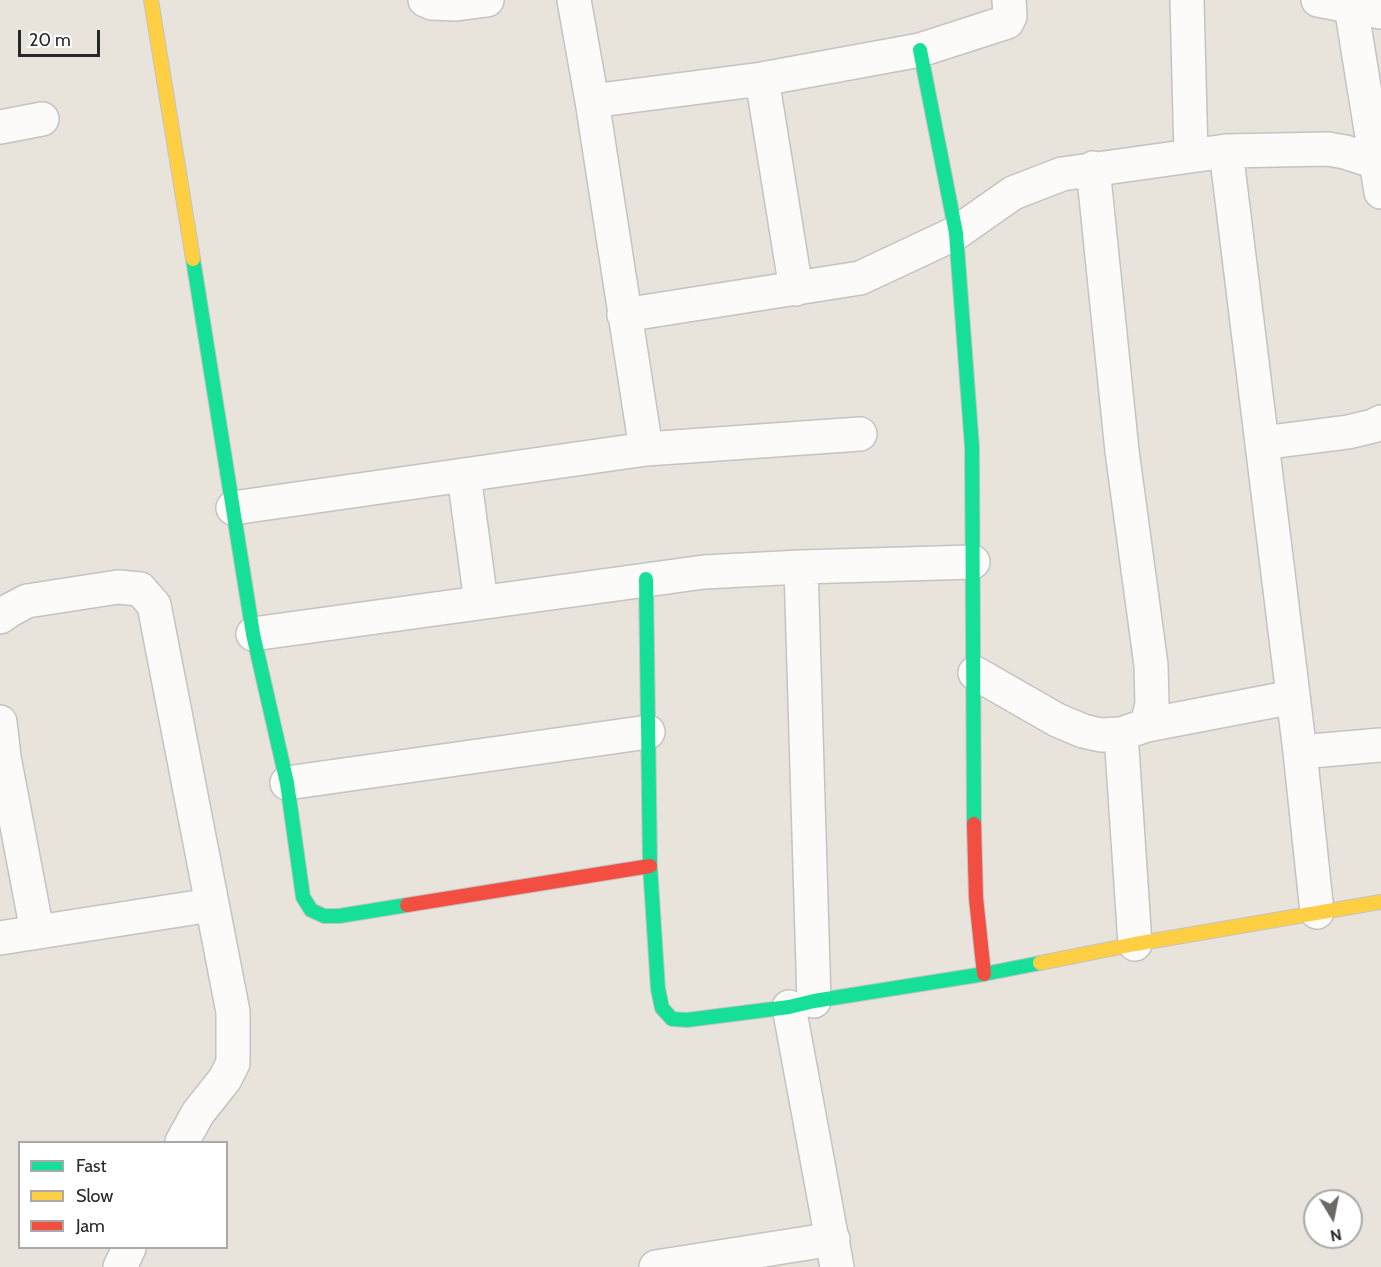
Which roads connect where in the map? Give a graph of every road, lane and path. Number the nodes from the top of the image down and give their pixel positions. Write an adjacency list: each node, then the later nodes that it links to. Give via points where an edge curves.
1 (151, 0): 26 (street)
2 (425, 0): 3 (street, via 456,4)
3 (487, 0)
4 (574, 0): 11 (street)
5 (1009, 0): 9 (street, via 1007,22)
6 (1187, 0): 15 (street)
7 (1318, 0): 8 (street)
8 (1360, 6): 17 (street)
9 (920, 50): 10 (street); 18 (street)
10 (762, 79): 11 (street); 19 (street)
11 (592, 101): 20 (street)
12 (42, 119): 13 (street)
13 (0, 127)
14 (1226, 151): 15 (street); 17 (street, via 1328,149 1345,152); 23 (street)
15 (1191, 155): 16 (street)
16 (1094, 168): 18 (street, via 1062,174 1013,193); 36 (street, via 1122,451 1151,665 1152,704)
17 (1379, 177)
18 (956, 233): 19 (street, via 860,278); 27 (street, via 972,447)
19 (796, 289): 20 (street)
20 (624, 315): 24 (street)
21 (1381, 422): 23 (street, via 1348,432)
22 (860, 434): 24 (street)
23 (1262, 443): 34 (street)
24 (646, 449): 25 (street)
25 (464, 476): 26 (street); 30 (street)
26 (233, 508): 32 (street)
27 (973, 562): 28 (street); 33 (street)
28 (801, 567): 29 (street); 50 (street)
29 (646, 579): 30 (street); 37 (street)
30 (482, 602): 32 (street)
31 (0, 617): 44 (street, via 27,601 118,587 140,589 154,605)
32 (253, 633): 41 (street)
33 (975, 674): 36 (street, via 1083,731 1101,735); 49 (street, via 976,898)
34 (1293, 697): 36 (street); 39 (street)
35 (0, 722): 40 (street)
36 (1134, 730): 48 (street)
37 (648, 732): 41 (street); 42 (street)
38 (1381, 745): 39 (street)
39 (1300, 752): 45 (street)
40 (2, 757): 46 (street)
41 (287, 783): 42 (street, via 303,897 311,910 324,916)
42 (650, 866): 50 (street, via 658,989 662,1008 672,1019)
43 (1381, 902): 45 (street)
44 (211, 906): 46 (street); 51 (street, via 233,1012 233,1063)
45 (1317, 912): 48 (street)
46 (37, 932): 47 (street)
47 (0, 938)
48 (1135, 944): 49 (street)
49 (984, 974): 50 (street)
50 (802, 1004): 53 (street)
51 (183, 1141)
52 (129, 1249): 54 (street)
53 (835, 1253): 55 (street)
54 (120, 1267)
55 (656, 1267)

